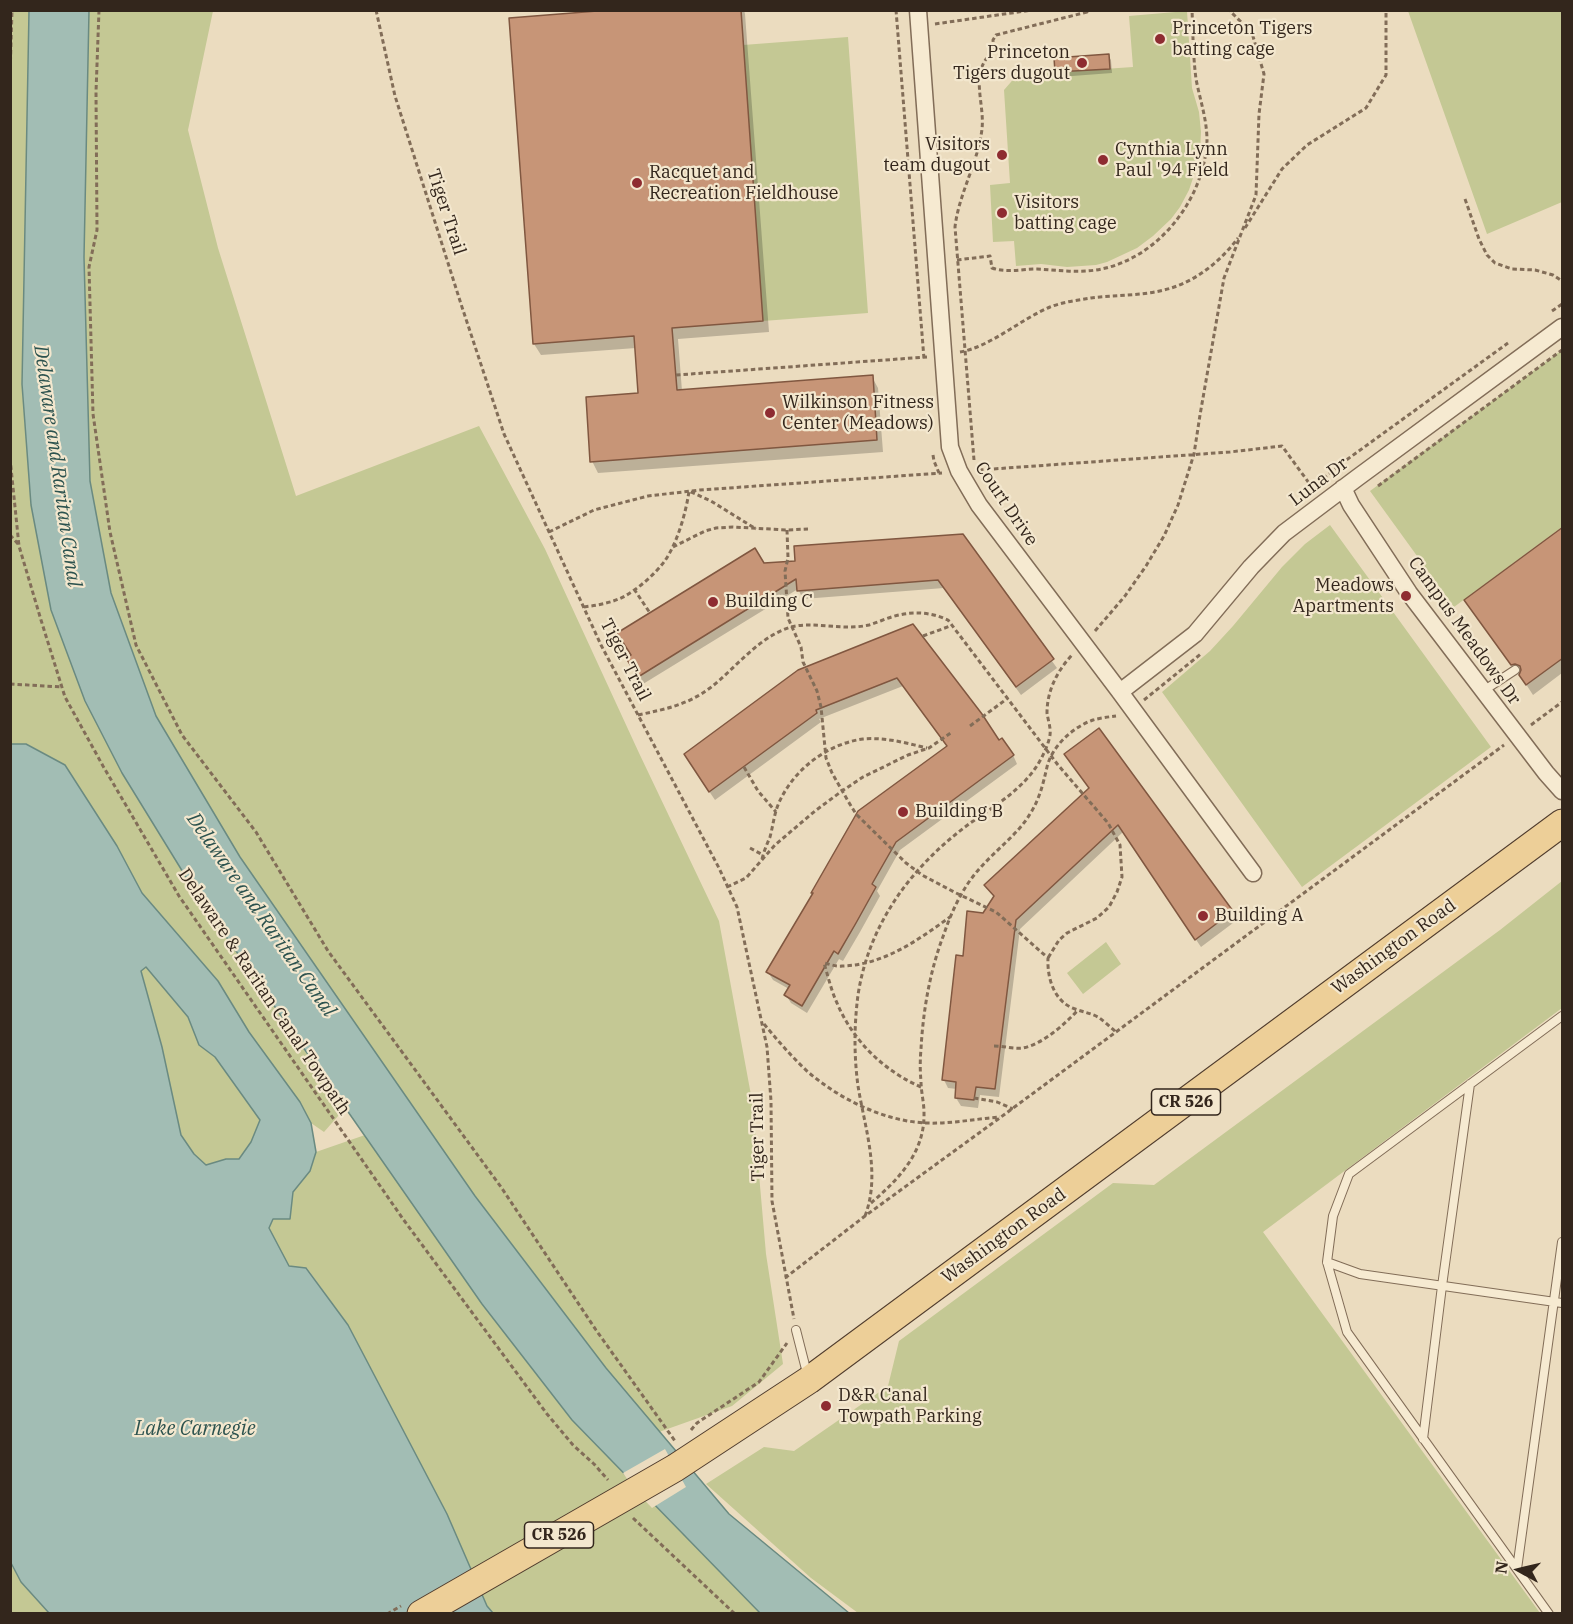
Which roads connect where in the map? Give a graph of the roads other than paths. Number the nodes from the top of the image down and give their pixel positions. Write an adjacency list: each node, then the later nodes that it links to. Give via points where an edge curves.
1 (919, 18): 6 (street, Court Drive, via 950,447 967,471 979,505)
2 (1563, 327): 3 (street, Luna Dr)
3 (1343, 488): 5 (street, Campus Meadows Dr, via 1409,593); 6 (street, Luna Dr, via 1284,533 1195,634)
4 (1515, 670): 5 (lane)
5 (1483, 691): 7 (street, Campus Meadows Dr)
6 (1120, 692): 9 (street, Court Drive)
7 (1563, 790)
8 (1563, 823): 17 (main road, Washington Road / CR 526)
9 (1253, 873)
10 (1563, 1016): 11 (lane)
11 (1470, 1084): 13 (lane, via 1349,1174 1333,1216); 14 (lane)
12 (1563, 1242): 15 (lane)
13 (1327, 1262): 14 (lane, via 1360,1274); 18 (lane, via 1347,1332)
14 (1442, 1286): 15 (lane); 18 (lane)
15 (1558, 1303): 19 (lane)
16 (796, 1330): 17 (lane)
17 (809, 1380): 20 (main road, Washington Road / CR 526, via 677,1456 621,1500)
18 (1423, 1439): 19 (lane)
19 (1517, 1569): 21 (lane)
20 (421, 1614)
21 (1549, 1614)

